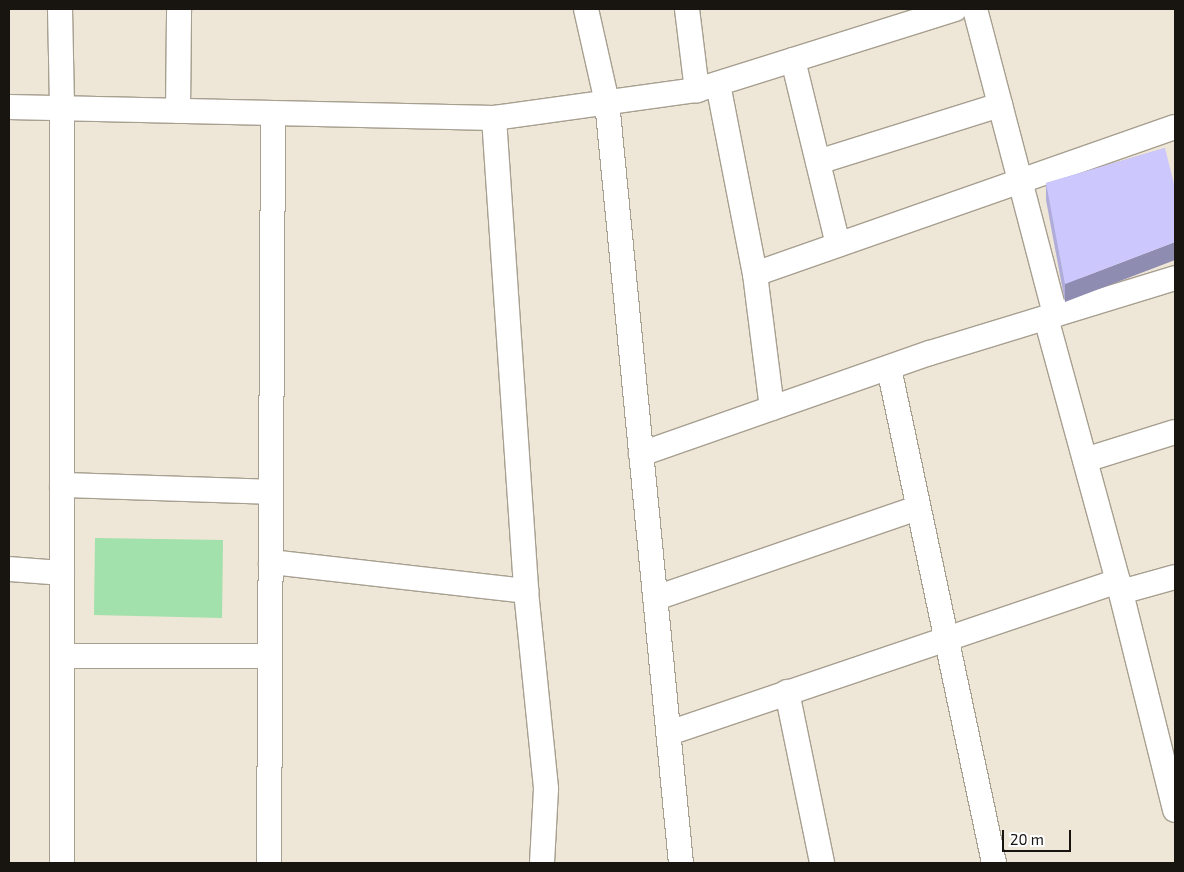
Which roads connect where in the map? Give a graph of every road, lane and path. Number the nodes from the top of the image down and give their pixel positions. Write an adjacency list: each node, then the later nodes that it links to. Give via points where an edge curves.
1 (60, 9): 12 (street)
2 (180, 9): 13 (street)
3 (586, 9): 9 (street)
4 (687, 9): 8 (street)
5 (975, 9): 10 (street)
6 (946, 10): 7 (street)
7 (792, 60): 8 (street); 17 (street)
8 (708, 87): 9 (street); 20 (street)
9 (607, 102): 15 (street); 26 (street)
10 (1000, 105): 17 (street); 18 (street)
11 (9, 107): 12 (street)
12 (62, 108): 13 (street); 28 (street)
13 (178, 111): 14 (street)
14 (274, 113): 15 (street); 29 (street)
15 (494, 118): 36 (street)
16 (1175, 127): 18 (street)
17 (818, 162): 19 (street)
18 (1020, 182): 19 (street); 22 (street)
19 (838, 245): 20 (street)
20 (755, 274): 24 (street)
21 (1175, 278): 22 (street)
22 (1051, 316): 23 (street); 27 (street)
23 (889, 368): 24 (street); 30 (street)
24 (772, 408): 26 (street)
25 (1175, 432): 27 (street)
26 (641, 454): 37 (street)
27 (1085, 460): 35 (street)
28 (62, 485): 29 (street); 33 (street)
29 (271, 492): 31 (street)
30 (918, 508): 37 (street); 38 (street)
31 (271, 562): 36 (street); 40 (street)
32 (9, 569): 33 (street)
33 (62, 573): 39 (street)
34 (1175, 577): 35 (street)
35 (1120, 586): 38 (street); 43 (street)
36 (526, 591): 46 (street, via 546,788)
37 (656, 598): 42 (street)
38 (946, 638): 41 (street); 49 (street)
39 (62, 656): 40 (street); 44 (street)
40 (270, 656): 45 (street)
41 (787, 692): 42 (street); 48 (street)
42 (669, 733): 47 (street)
43 (1175, 810)
44 (62, 863)
45 (269, 863)
46 (542, 863)
47 (681, 863)
48 (822, 863)
49 (994, 863)

